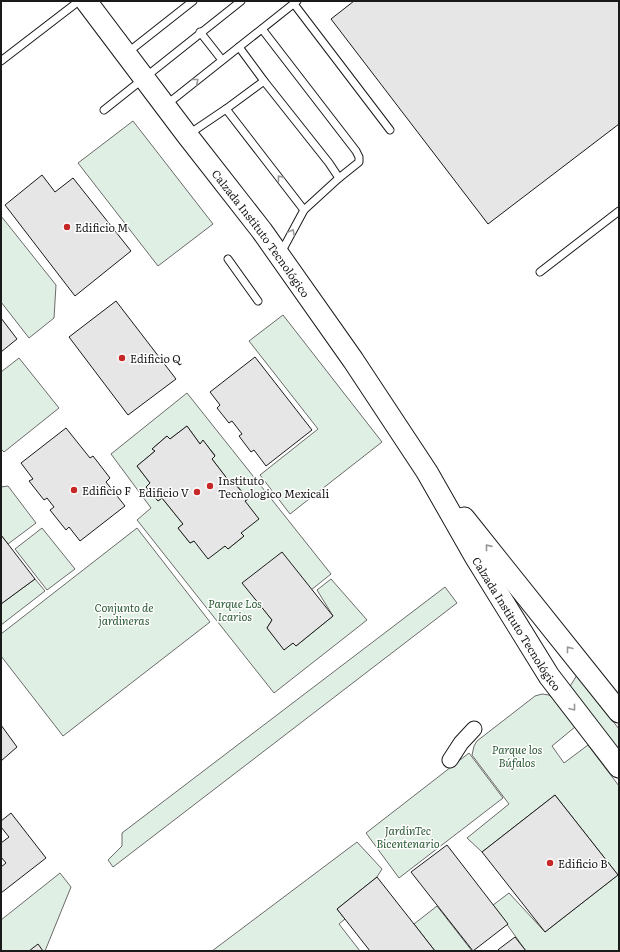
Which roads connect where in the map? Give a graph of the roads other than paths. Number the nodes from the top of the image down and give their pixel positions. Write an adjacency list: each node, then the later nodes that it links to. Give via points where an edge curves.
1 (79, 1): 10 (lane)
2 (86, 1): 9 (street, Calzada Instituto Tecnológico)
3 (194, 1): 9 (lane)
4 (241, 1): 7 (lane)
5 (296, 2): 6 (lane); 17 (lane)
6 (262, 29): 8 (lane); 19 (lane, via 356,151 359,162)
7 (200, 32): 11 (lane); 12 (lane)
8 (239, 47): 11 (lane); 13 (lane)
9 (127, 53): 12 (street, Calzada Instituto Tecnológico)
10 (1, 60)
11 (222, 60): 14 (lane, one-way to 11)
12 (145, 78): 14 (street, Calzada Instituto Tecnológico); 16 (lane)
13 (264, 81): 15 (lane); 19 (lane)
14 (165, 105): 18 (street, Calzada Instituto Tecnológico)
15 (226, 109): 18 (lane); 20 (lane, one-way to 15)
16 (104, 110)
17 (390, 130)
18 (187, 135): 22 (street, Calzada Instituto Tecnológico)
19 (339, 178): 20 (lane)
20 (304, 210): 22 (lane, one-way to 20)
21 (619, 211): 24 (lane)
22 (278, 254): 26 (street, Calzada Instituto Tecnológico, via 353,360)
23 (228, 259): 25 (lane)
24 (540, 272)
25 (258, 301)
26 (427, 472): 27 (street, Calzada Instituto Tecnológico, one-way to 26); 28 (street, Calzada Instituto Tecnológico, via 476,558)
27 (584, 667): 28 (street, via 570,669 564,673); 29 (street, Calzada Instituto Tecnológico)
28 (557, 688): 32 (street, Calzada Instituto Tecnológico, one-way to 32)
29 (619, 712)
30 (474, 729): 31 (street)
31 (450, 760)
32 (619, 767)

